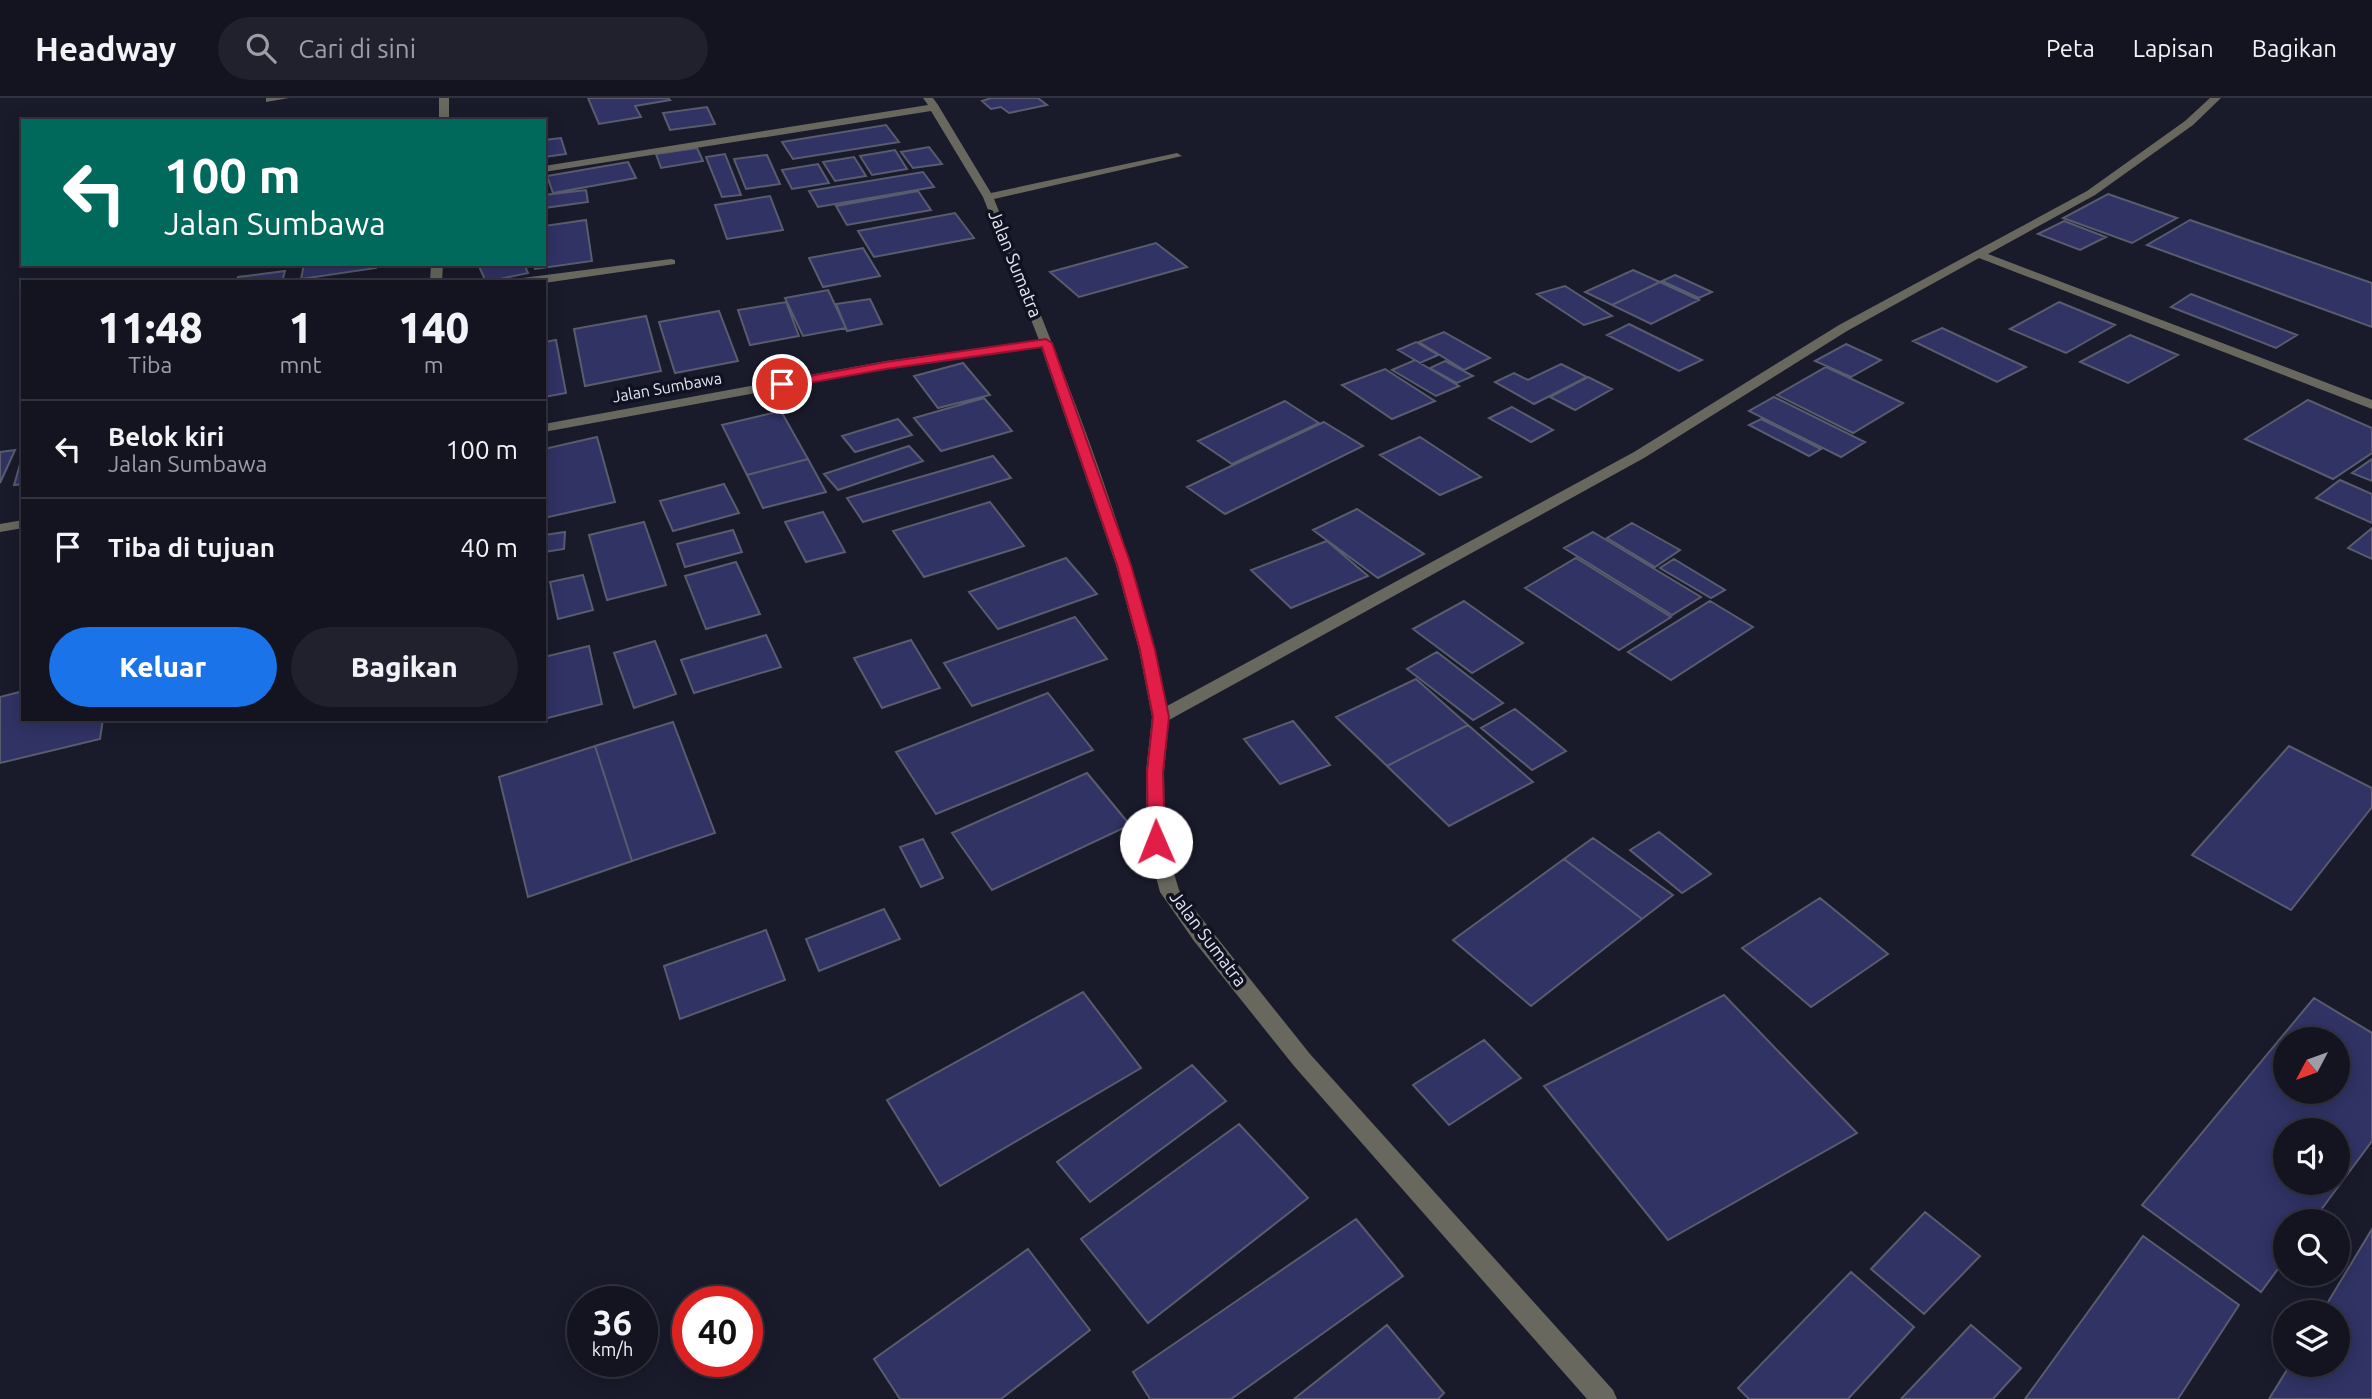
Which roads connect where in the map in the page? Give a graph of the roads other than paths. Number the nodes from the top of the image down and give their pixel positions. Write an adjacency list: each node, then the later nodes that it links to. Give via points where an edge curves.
1 (284, 98): 4 (street)
2 (444, 98): 6 (street)
3 (2216, 98): 10 (street, via 2189,123 2091,192)
4 (269, 100)
5 (932, 103): 8 (street); 9 (street, Jalan Sumatra)
6 (444, 119)
7 (1177, 156): 9 (street)
8 (546, 169)
9 (988, 197): 13 (street, Jalan Sumatra)
10 (1978, 254): 14 (street); 18 (street, via 1843,328 1639,455)
11 (671, 262): 12 (street)
12 (537, 280)
13 (1046, 343): 15 (street, Jalan Sumbawa, via 886,365); 18 (street, Jalan Sumatra, via 1124,565)
14 (2372, 405)
15 (546, 428)
16 (21, 524): 17 (street)
17 (0, 528)
18 (1161, 717): 19 (street, Jalan Sumatra, via 1155,772 1156,842 1170,892 1303,1059)
19 (1604, 1399)

